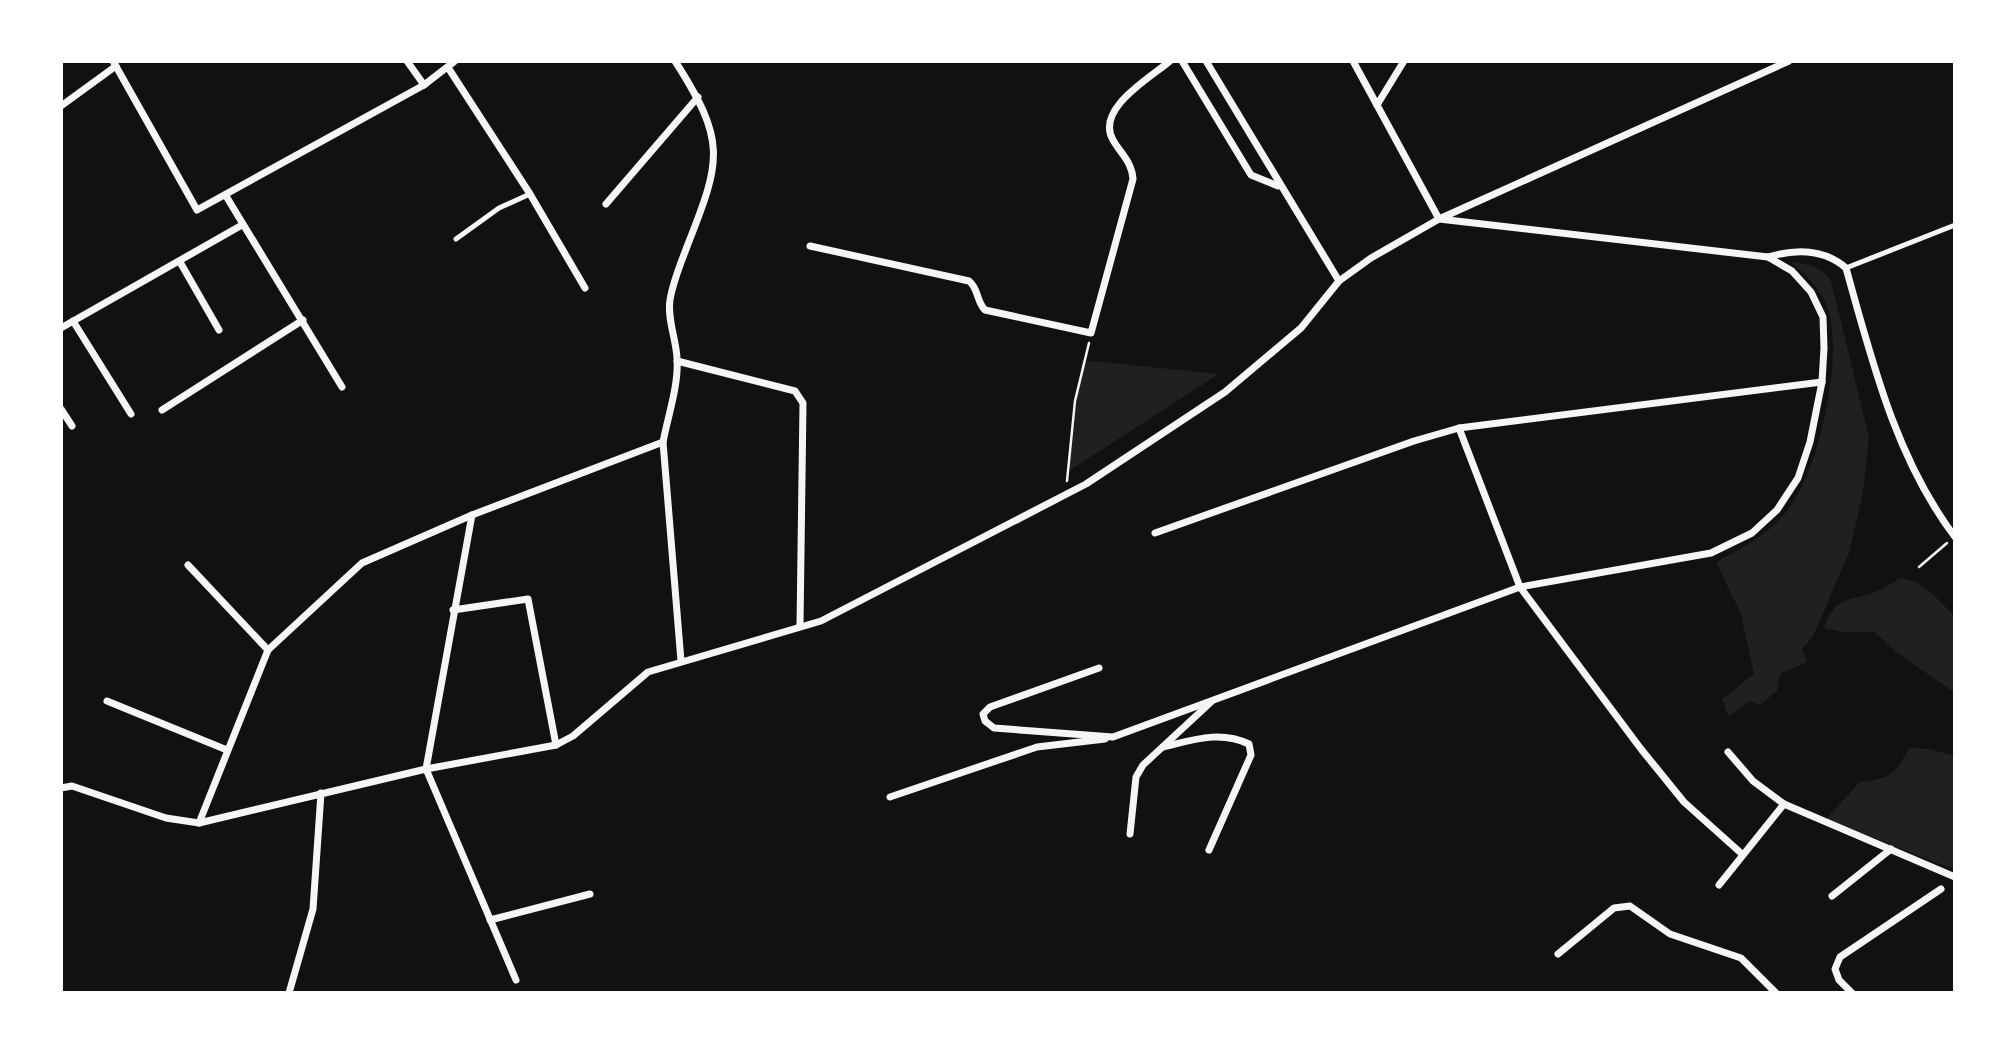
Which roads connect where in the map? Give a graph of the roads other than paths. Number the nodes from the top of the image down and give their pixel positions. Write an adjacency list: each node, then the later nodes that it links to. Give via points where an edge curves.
1 (407, 61): 12 (street)
2 (455, 61): 11 (street)
3 (675, 61): 13 (street)
4 (1170, 61): 24 (street, via 1119,105 1109,120 1111,138 1127,159 1133,179 1091,333 985,310 969,281)
5 (1182, 61): 16 (street, via 1251,175)
6 (1206, 61): 16 (street)
7 (1353, 61): 14 (street)
8 (1404, 61): 14 (street)
9 (1789, 61): 20 (street)
10 (114, 64): 15 (street); 18 (street, via 194,208 200,210)
11 (449, 69): 12 (street); 17 (street)
12 (424, 85): 18 (street)
13 (698, 97): 19 (street); 34 (street, via 712,129 715,162 669,304)
14 (1377, 104): 20 (street)
15 (61, 106)
16 (1279, 186): 28 (street)
17 (530, 194): 23 (lane, via 499,208); 29 (street)
18 (226, 196): 21 (street)
19 (606, 204)
20 (1439, 219): 25 (street); 28 (street)
21 (243, 225): 26 (street); 30 (street)
22 (1955, 225): 27 (lane)
23 (456, 239)
24 (810, 246)
25 (1768, 257): 27 (street, via 1790,250 1821,254); 35 (street, via 1792,271 1811,292 1823,317)
26 (180, 262): 31 (street); 33 (street)
27 (1846, 268): 45 (street, via 1886,409 1937,513)
28 (1339, 281): 49 (street, via 1301,328 1225,392 1066,495 821,621)
29 (585, 288)
30 (303, 320): 36 (street); 38 (street)
31 (73, 321): 32 (street); 39 (street)
32 (61, 328)
33 (219, 330)
34 (677, 361): 42 (street); 49 (street, via 801,396)
35 (1822, 382): 41 (street); 47 (street, via 1798,478 1777,510 1752,533 1711,553)
36 (342, 387)
37 (61, 409): 40 (street)
38 (162, 410)
39 (131, 414)
40 (72, 426)
41 (1458, 428): 44 (street); 47 (street)
42 (663, 442): 43 (street); 51 (street)
43 (472, 515): 48 (street); 50 (street, via 362,563)
44 (1155, 533)
45 (1955, 536)
46 (188, 565): 50 (street)
47 (1520, 587): 53 (street); 69 (street, via 1649,760 1684,802)
48 (453, 610): 56 (street, via 528,599); 60 (street)
49 (800, 626): 51 (street)
50 (268, 650): 58 (street)
51 (681, 661): 56 (street, via 639,677 573,736)
52 (1099, 668): 55 (street, via 989,707 985,721 993,728)
53 (1213, 700): 55 (street); 57 (street)
54 (107, 701): 58 (street)
55 (1113, 737): 63 (street, via 1037,747)
56 (556, 745): 60 (street)
57 (1163, 747): 66 (street, via 1136,777); 68 (street, via 1215,736 1249,744 1251,755)
58 (227, 750): 65 (street)
59 (1728, 752): 64 (street, via 1753,781)
60 (426, 769): 62 (street); 75 (street)
61 (61, 788): 65 (street, via 72,786 166,818)
62 (321, 793): 65 (street); 78 (street, via 313,909)
63 (890, 797)
64 (1784, 804): 67 (street); 69 (street)
65 (199, 823)
66 (1130, 834)
67 (1891, 849): 70 (street); 74 (street)
68 (1209, 850)
69 (1742, 854): 71 (street)
70 (1955, 877)
71 (1718, 885)
72 (1941, 889): 80 (street, via 1839,957 1835,969)
73 (590, 894): 75 (street)
74 (1832, 896)
75 (490, 920): 77 (street)
76 (1558, 954): 79 (street, via 1614,908 1630,906 1670,934 1741,958)
77 (516, 980)
78 (289, 993)
79 (1776, 993)
80 (1852, 993)

